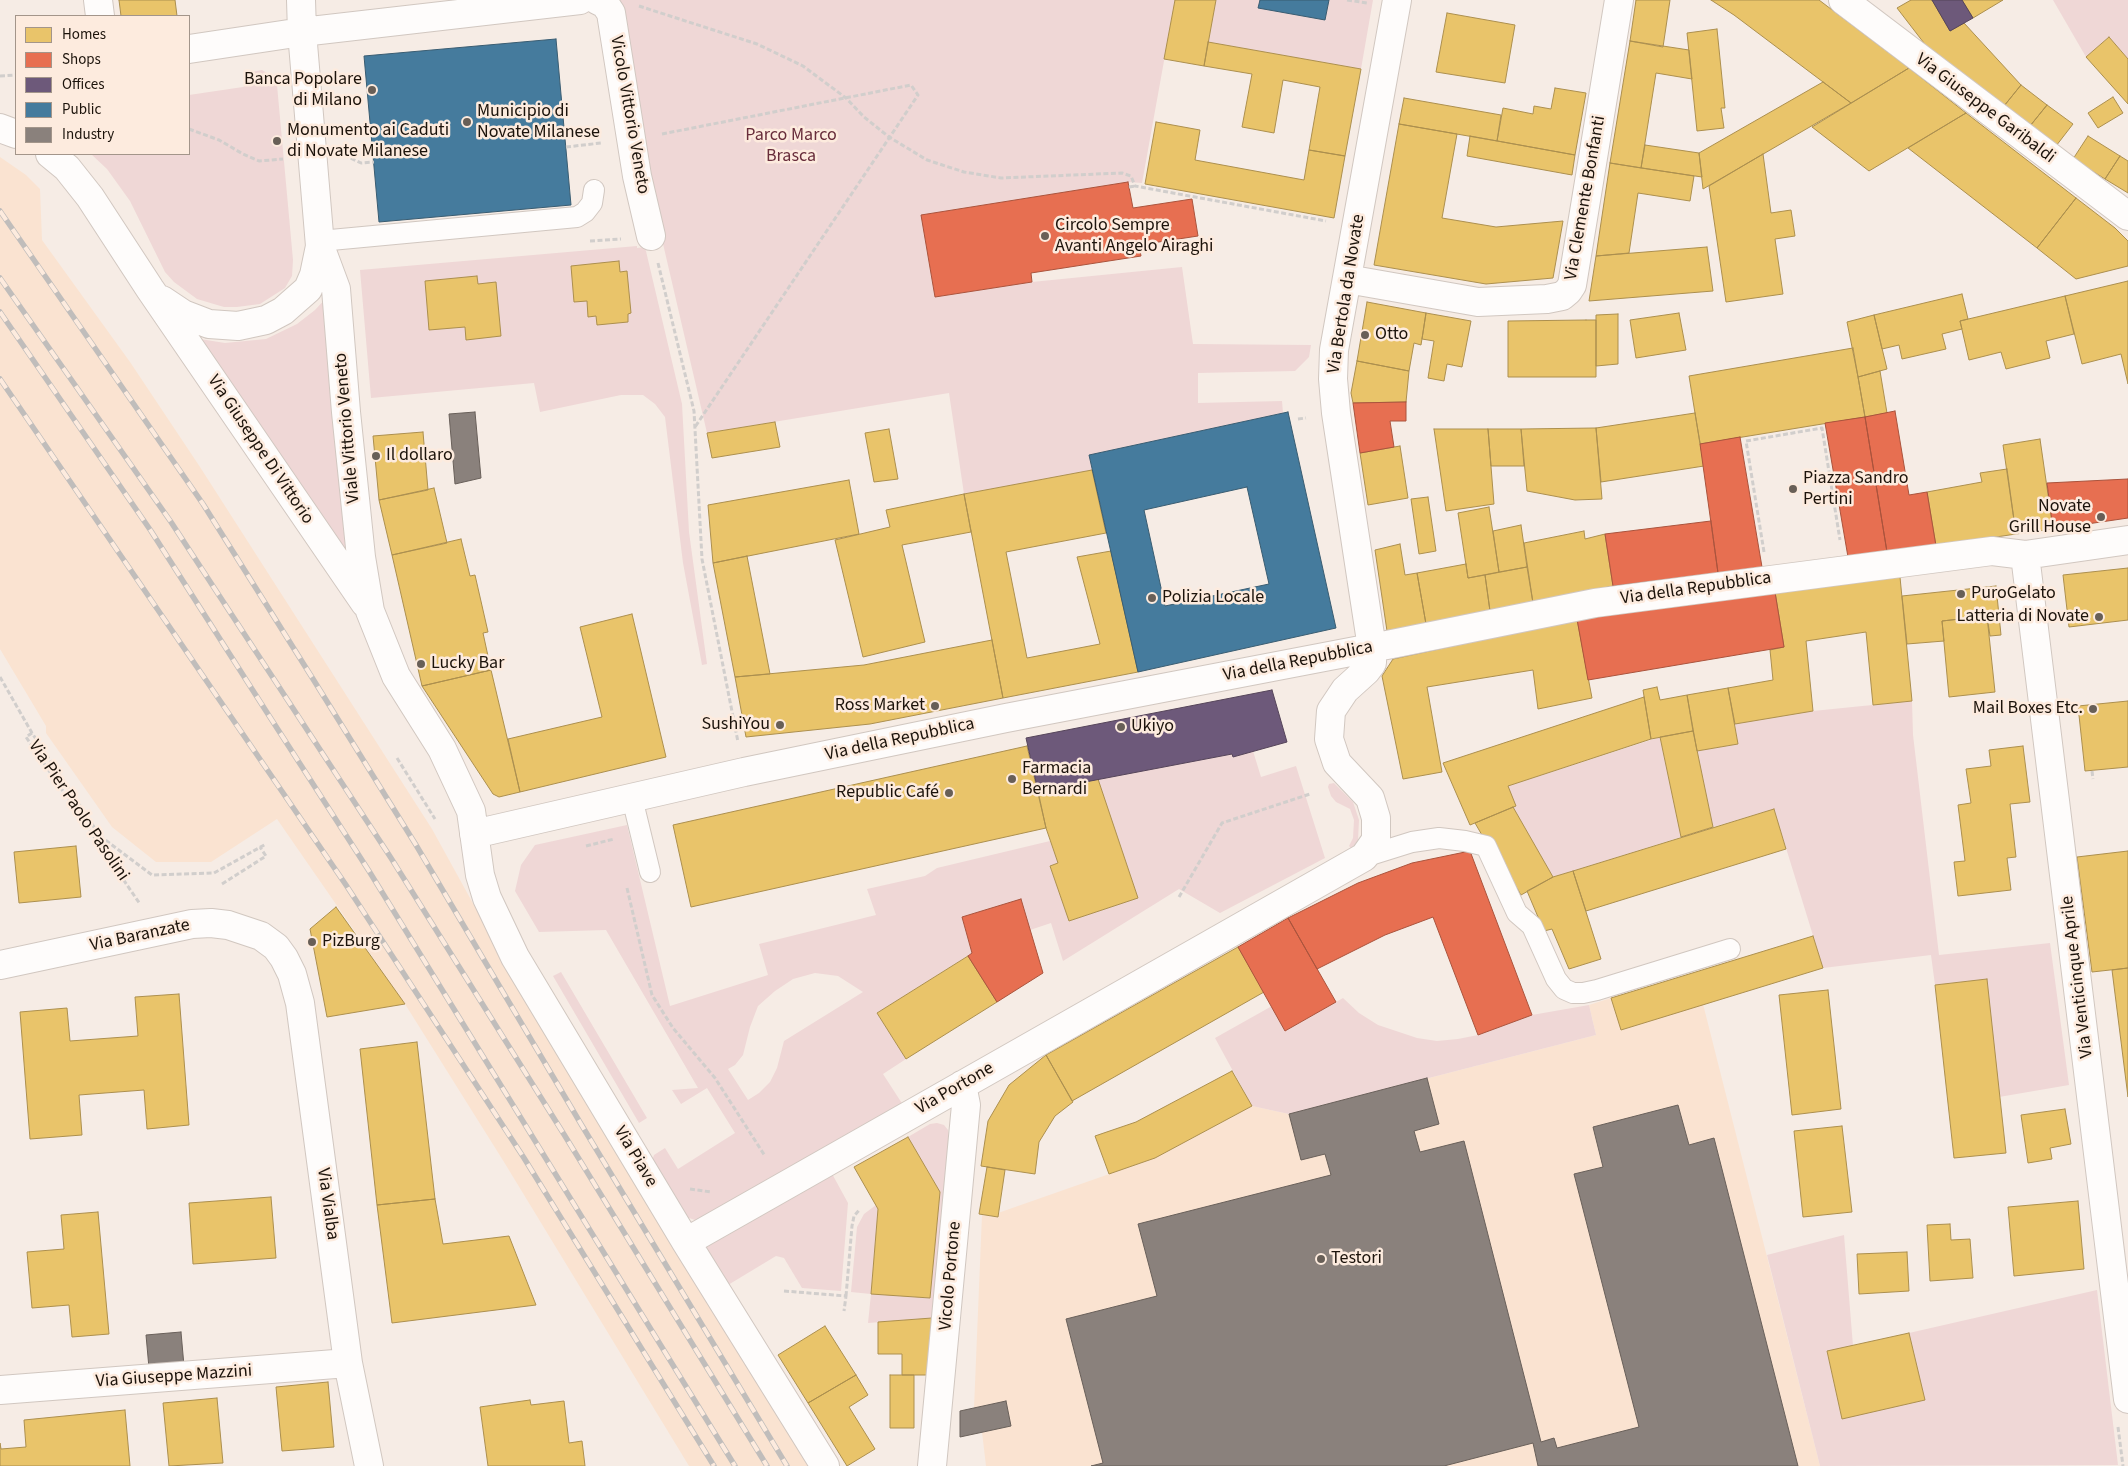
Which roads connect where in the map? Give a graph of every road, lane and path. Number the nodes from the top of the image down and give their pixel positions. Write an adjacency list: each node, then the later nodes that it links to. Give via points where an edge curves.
1 (98, 0): 8 (street)
2 (301, 0): 9 (street, Viale Vittorio Veneto)
3 (1347, 0): 7 (path)
4 (1620, 0): 30 (street, Via Clemente Bonfanti, via 1568,291 1562,296 1547,299 1478,302)
5 (1844, 0): 26 (street, Via Giuseppe Garibaldi)
6 (594, 1): 9 (street); 13 (path, via 648,8 758,44 803,66); 18 (street, Vicolo Vittorio Veneto, via 611,13)
7 (1385, 2): 30 (street, Via Bertola da Novate)
8 (100, 15)
9 (302, 32): 10 (street); 29 (street, Viale Vittorio Veneto)
10 (190, 49)
11 (15, 75): 12 (path)
12 (0, 76)
13 (846, 98): 17 (path); 17 (path, via 911,85 918,95); 18 (path)
14 (0, 128): 16 (street)
15 (190, 129): 21 (path, via 259,161)
16 (15, 134)
17 (889, 138): 23 (path, via 927,160 964,172 1002,178 1122,173 1132,176); 34 (path)
18 (632, 140): 28 (street, Vicolo Vittorio Veneto)
19 (341, 153): 22 (path, via 362,164)
20 (51, 155): 31 (street, Via Giuseppe Di Vittorio, via 90,197)
21 (288, 158)
22 (374, 162)
23 (1134, 186): 24 (path); 27 (path)
24 (1129, 187)
25 (594, 190): 29 (lane, via 592,204 577,217)
26 (2128, 216)
27 (1334, 222)
28 (652, 236): 34 (path, via 694,411)
29 (320, 243): 31 (street, Via Giuseppe Di Vittorio, via 308,289 283,311 250,325 218,325 195,320 170,306); 39 (street, Viale Vittorio Veneto, via 336,289 358,528)
30 (1347, 279): 40 (street, Via Bertola da Novate, via 1334,350 1333,379)
31 (150, 289): 39 (street, Via Giuseppe Di Vittorio)
32 (1306, 418): 33 (path)
33 (1298, 419)
34 (694, 427): 45 (path, via 702,559)
35 (2128, 540): 36 (street, Via della Repubblica)
36 (2025, 556): 37 (street, Via della Repubblica, via 1992,551); 75 (street, Via Venticinque Aprile)
37 (1846, 570): 38 (street, Via della Repubblica); 38 (path, via 1822,428 1746,441)
38 (1769, 579): 40 (street, Via della Repubblica, via 1595,602)
39 (370, 611): 51 (street, Viale Vittorio Veneto, via 396,676 459,781 471,811)
40 (1372, 648): 45 (street, Via della Repubblica); 57 (street, via 1372,663 1345,690 1331,711 1329,739 1337,763 1370,798 1376,818 1376,840)
41 (0, 677): 42 (path, Via Pier Paolo Pasolini)
42 (32, 733): 55 (path, via 100,836 152,874 214,874); 62 (path, Via Pier Paolo Pasolini, via 26,737)
43 (397, 758): 49 (path)
44 (2092, 771): 46 (path)
45 (744, 772): 48 (street, Via della Repubblica)
46 (2093, 779)
47 (1310, 794): 61 (path, via 1222,823)
48 (632, 798): 51 (street, Via della Repubblica); 58 (lane)
49 (435, 819)
50 (614, 831): 52 (path)
51 (474, 834): 69 (street, Via Piave, via 487,898 515,957)
52 (616, 838): 54 (path); 56 (path)
53 (266, 844): 55 (path)
54 (586, 846)
55 (260, 847): 59 (path, via 266,856)
56 (618, 848)
57 (1364, 857): 64 (lane, via 1412,842 1438,838 1486,846 1517,913 1532,926 1556,979 1564,989 1573,993 1599,996); 66 (street, Via Portone)
58 (650, 872)
59 (222, 884)
60 (626, 884): 67 (path, via 652,995 673,1028 714,1078)
61 (1179, 897)
62 (143, 908)
63 (276, 947): 65 (street, Via Baranzate, via 247,930 220,924 192,924); 73 (street, Via Vialba, via 292,974 300,1003)
64 (1730, 949)
65 (0, 964)
66 (962, 1085): 69 (street, Via Portone); 78 (street, Vicolo Portone, via 966,1105)
67 (765, 1156)
68 (860, 1209): 71 (path, via 852,1226)
69 (686, 1242): 77 (street, Via Piave)
70 (784, 1291): 71 (path)
71 (846, 1296): 72 (path)
72 (844, 1312)
73 (348, 1363): 74 (street, Via Giuseppe Mazzini); 76 (street, Via Vialba)
74 (0, 1390)
75 (2128, 1399)
76 (369, 1466)
77 (826, 1466)
78 (932, 1466)

